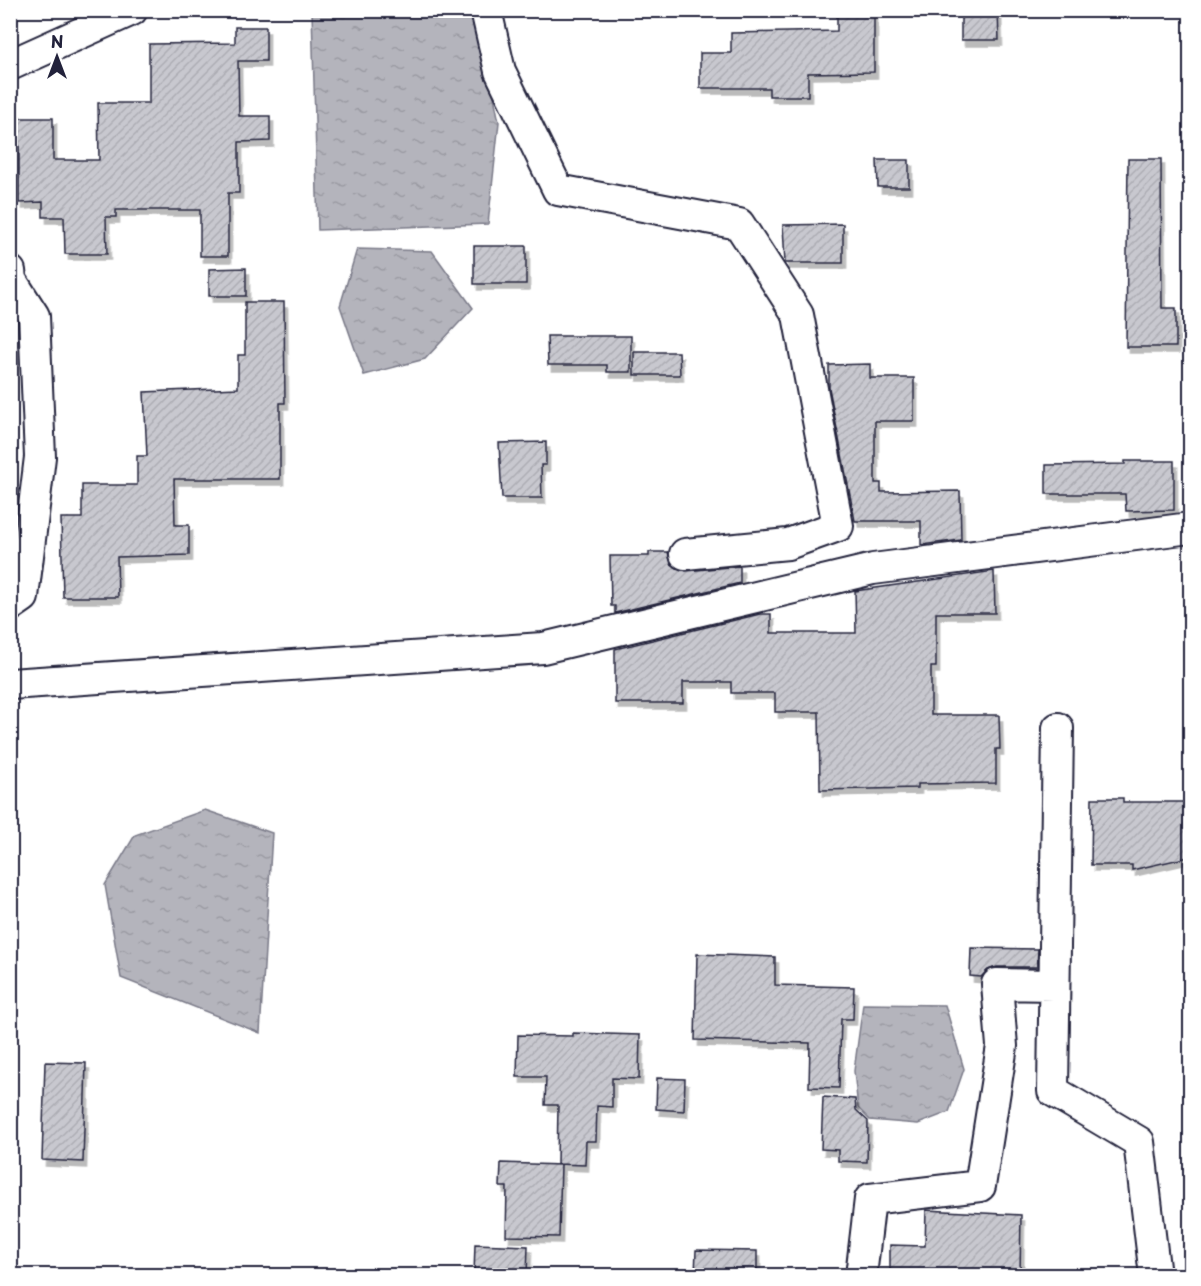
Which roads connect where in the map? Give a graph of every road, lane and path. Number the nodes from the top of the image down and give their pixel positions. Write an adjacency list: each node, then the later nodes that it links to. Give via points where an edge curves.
1 (132, 10): 3 (street)
2 (486, 10): 6 (street, via 500,71 558,189 739,224 798,315 838,526 788,544)
3 (10, 65)
4 (10, 270): 7 (street, via 11,280 34,316 40,457 22,597)
5 (1191, 528): 8 (street, via 873,569 543,648)
6 (685, 554)
7 (10, 606)
8 (10, 684)
9 (1058, 728): 10 (street)
10 (1054, 985): 11 (street, via 997,984 1002,1046 980,1186 870,1198); 12 (street, via 1053,1091 1139,1143)
11 (861, 1275)
12 (1155, 1275)

